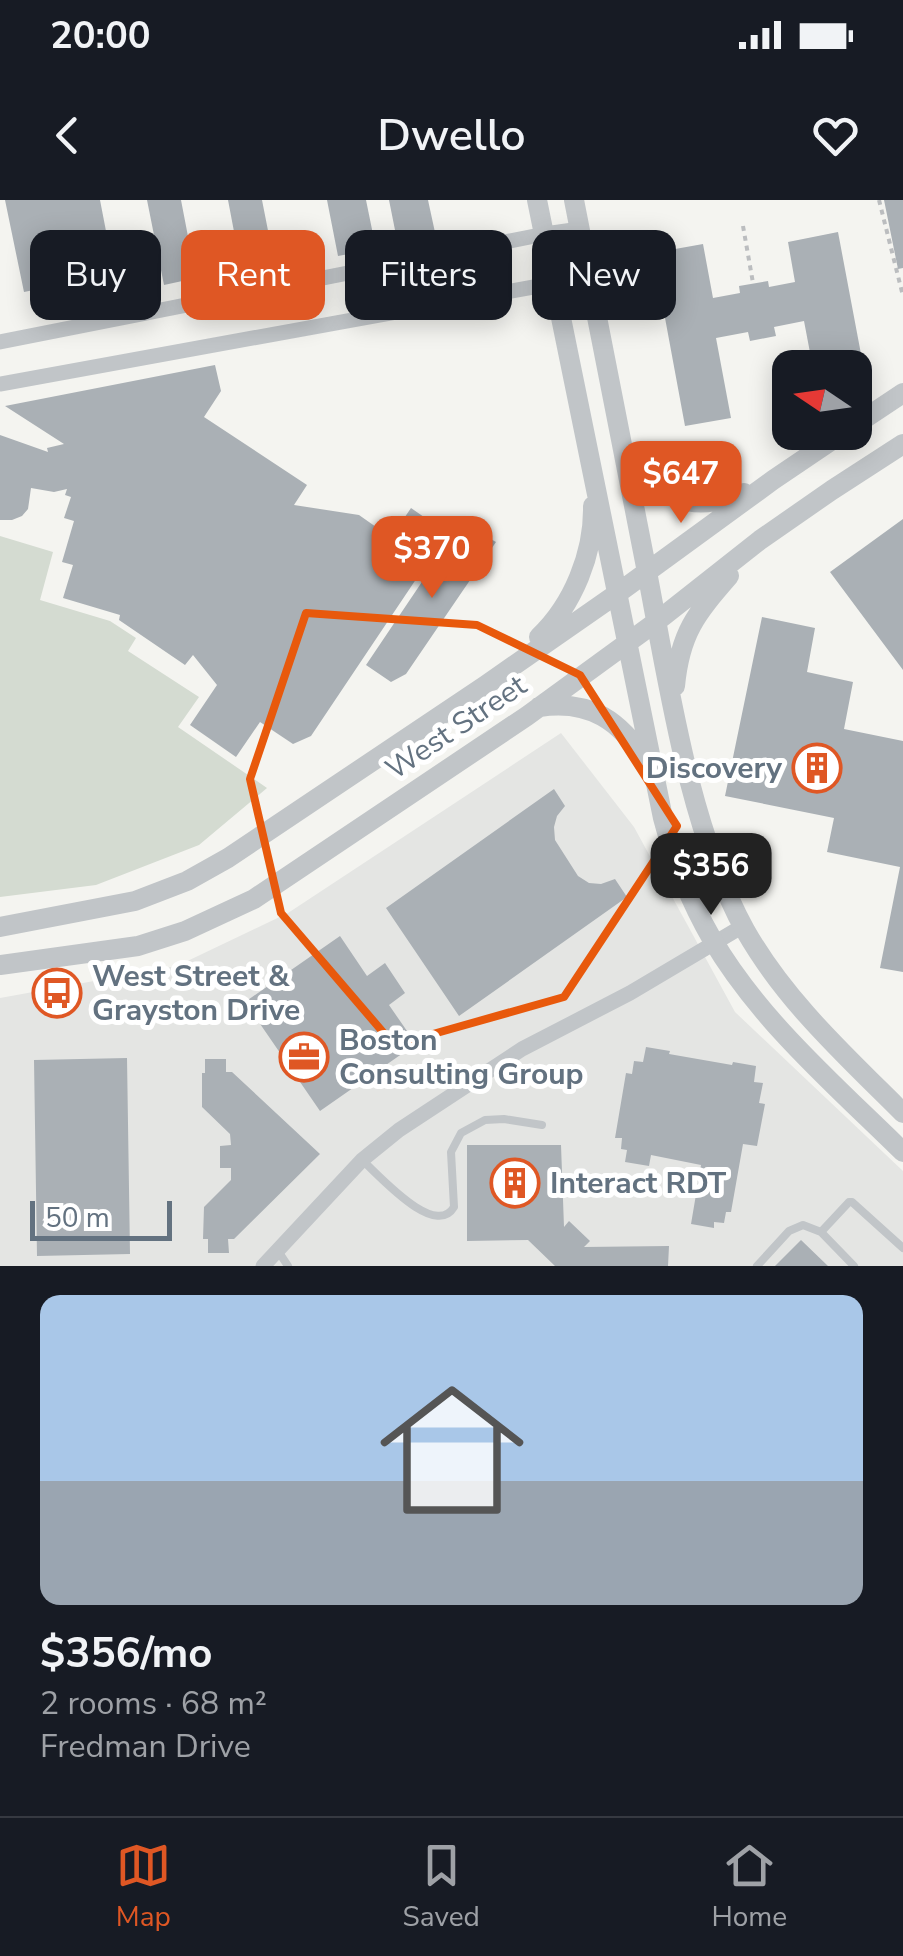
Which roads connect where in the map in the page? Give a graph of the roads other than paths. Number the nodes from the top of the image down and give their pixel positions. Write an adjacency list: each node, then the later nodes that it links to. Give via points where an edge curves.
1 (538, 200): 3 (street)
2 (574, 200): 4 (street)
3 (543, 230)
4 (580, 230)
5 (532, 236): 9 (street)
6 (532, 287): 10 (street)
7 (562, 320): 16 (street)
8 (597, 320): 14 (street)
9 (0, 342)
10 (0, 384)
11 (903, 393): 12 (street)
12 (872, 414)
13 (903, 444): 18 (street, West Street)
14 (621, 446): 17 (street, via 652,485 683,501 722,501); 19 (street)
15 (817, 450): 17 (street, West Street)
16 (592, 470): 20 (street); 23 (street, via 588,542 567,603)
17 (773, 480): 19 (street, West Street)
18 (760, 540): 21 (street, West Street); 24 (street, via 684,637)
19 (646, 572): 20 (street, West Street); 21 (street)
20 (618, 593): 22 (street); 23 (street, West Street)
21 (656, 622): 22 (street, West Street); 24 (street)
22 (628, 641): 25 (street, West Street); 26 (street)
23 (486, 686): 28 (street, West Street, via 186,881 134,901)
24 (673, 705): 27 (street, via 699,814)
25 (538, 708): 26 (street, via 568,704 596,713 633,741); 30 (street, West Street, via 234,910 138,946)
26 (656, 778): 29 (street, via 672,854)
27 (743, 926): 29 (street); 31 (street, via 797,1004)
28 (0, 927)
29 (714, 942): 33 (street, via 754,1000); 34 (street, via 522,1049)
30 (0, 965)
31 (903, 1113)
32 (542, 1125): 34 (lane, via 504,1118 461,1133 451,1152 454,1207 444,1217 416,1208)
33 (903, 1152)
34 (362, 1160): 37 (street)
35 (820, 1232): 36 (lane, via 852,1202); 40 (lane, via 797,1226); 41 (lane)
36 (903, 1248)
37 (278, 1252): 38 (street); 39 (lane)
38 (263, 1266)
39 (288, 1266)
40 (757, 1266)
41 (854, 1266)

